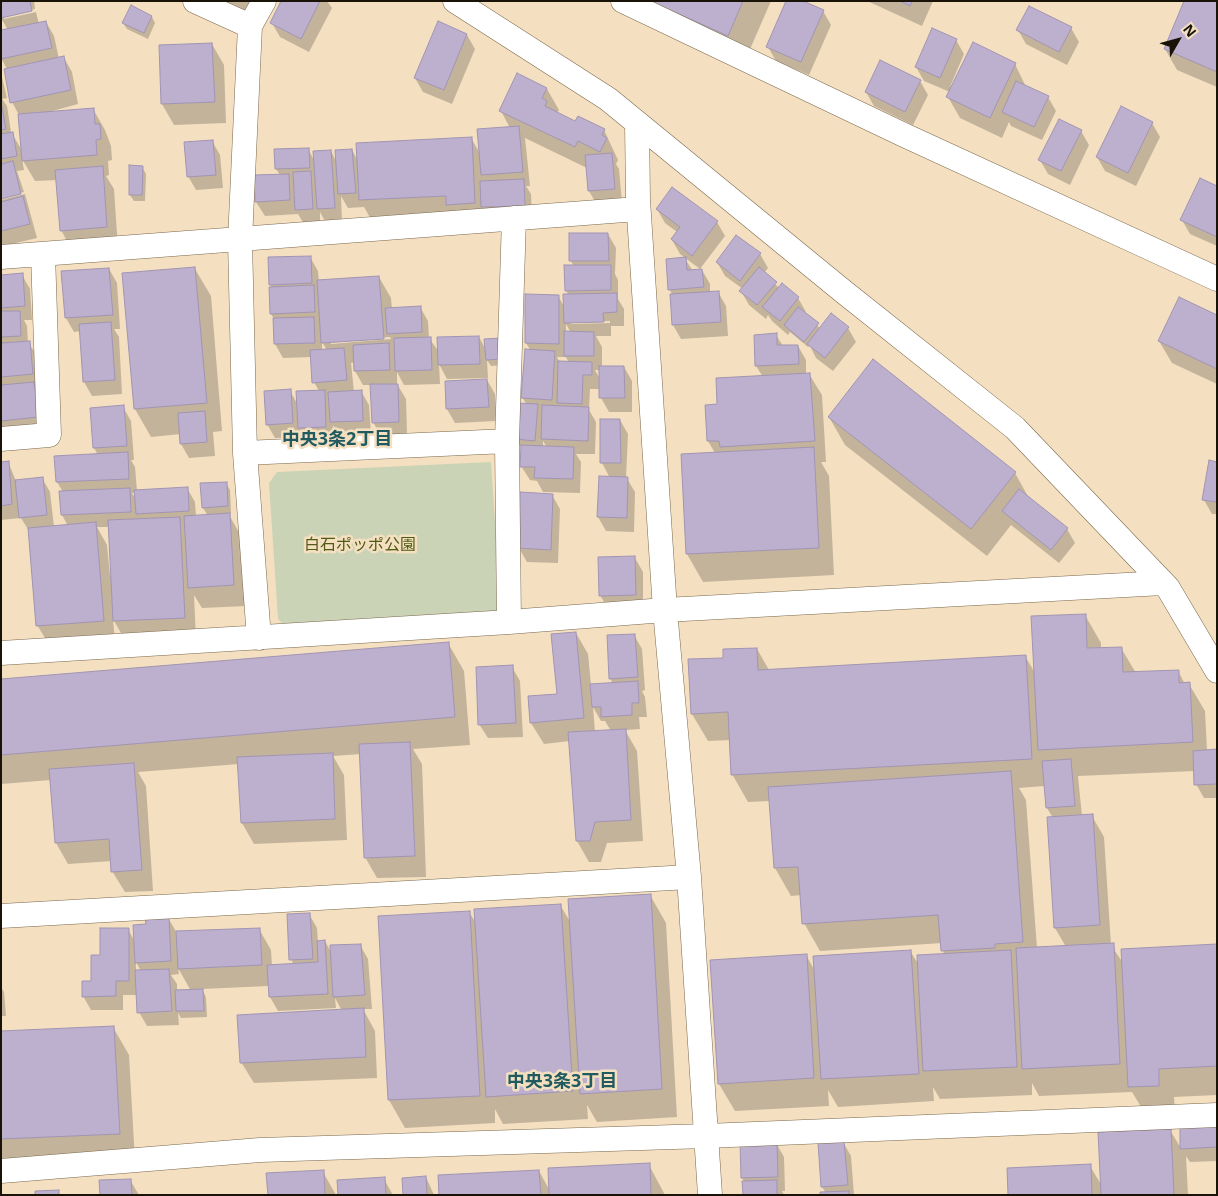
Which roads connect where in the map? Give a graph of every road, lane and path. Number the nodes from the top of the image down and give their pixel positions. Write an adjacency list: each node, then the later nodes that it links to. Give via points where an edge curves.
1 (195, 1): 5 (street)
2 (264, 1): 5 (street)
3 (455, 1): 6 (street, via 608,99)
4 (623, 1): 12 (street)
5 (250, 26): 9 (street)
6 (637, 123): 7 (street); 16 (street, via 1015,428)
7 (638, 209): 8 (street); 17 (street)
8 (514, 218): 9 (street); 14 (street)
9 (240, 240): 10 (street); 15 (street)
10 (43, 254): 11 (street); 13 (street, via 50,435)
11 (1, 257)
12 (1217, 279)
13 (1, 439)
14 (507, 441): 15 (street); 18 (street)
15 (245, 453): 19 (street)
16 (1163, 583): 17 (street); 21 (street)
17 (665, 610): 18 (street); 22 (street)
18 (509, 622): 19 (street)
19 (259, 638): 20 (street)
20 (1, 653)
21 (1217, 671)
22 (689, 877): 23 (street); 25 (street)
23 (1, 916)
24 (1217, 1115): 25 (street)
25 (706, 1136): 26 (street, via 260,1150); 27 (street)
26 (1, 1171)
27 (710, 1195)

